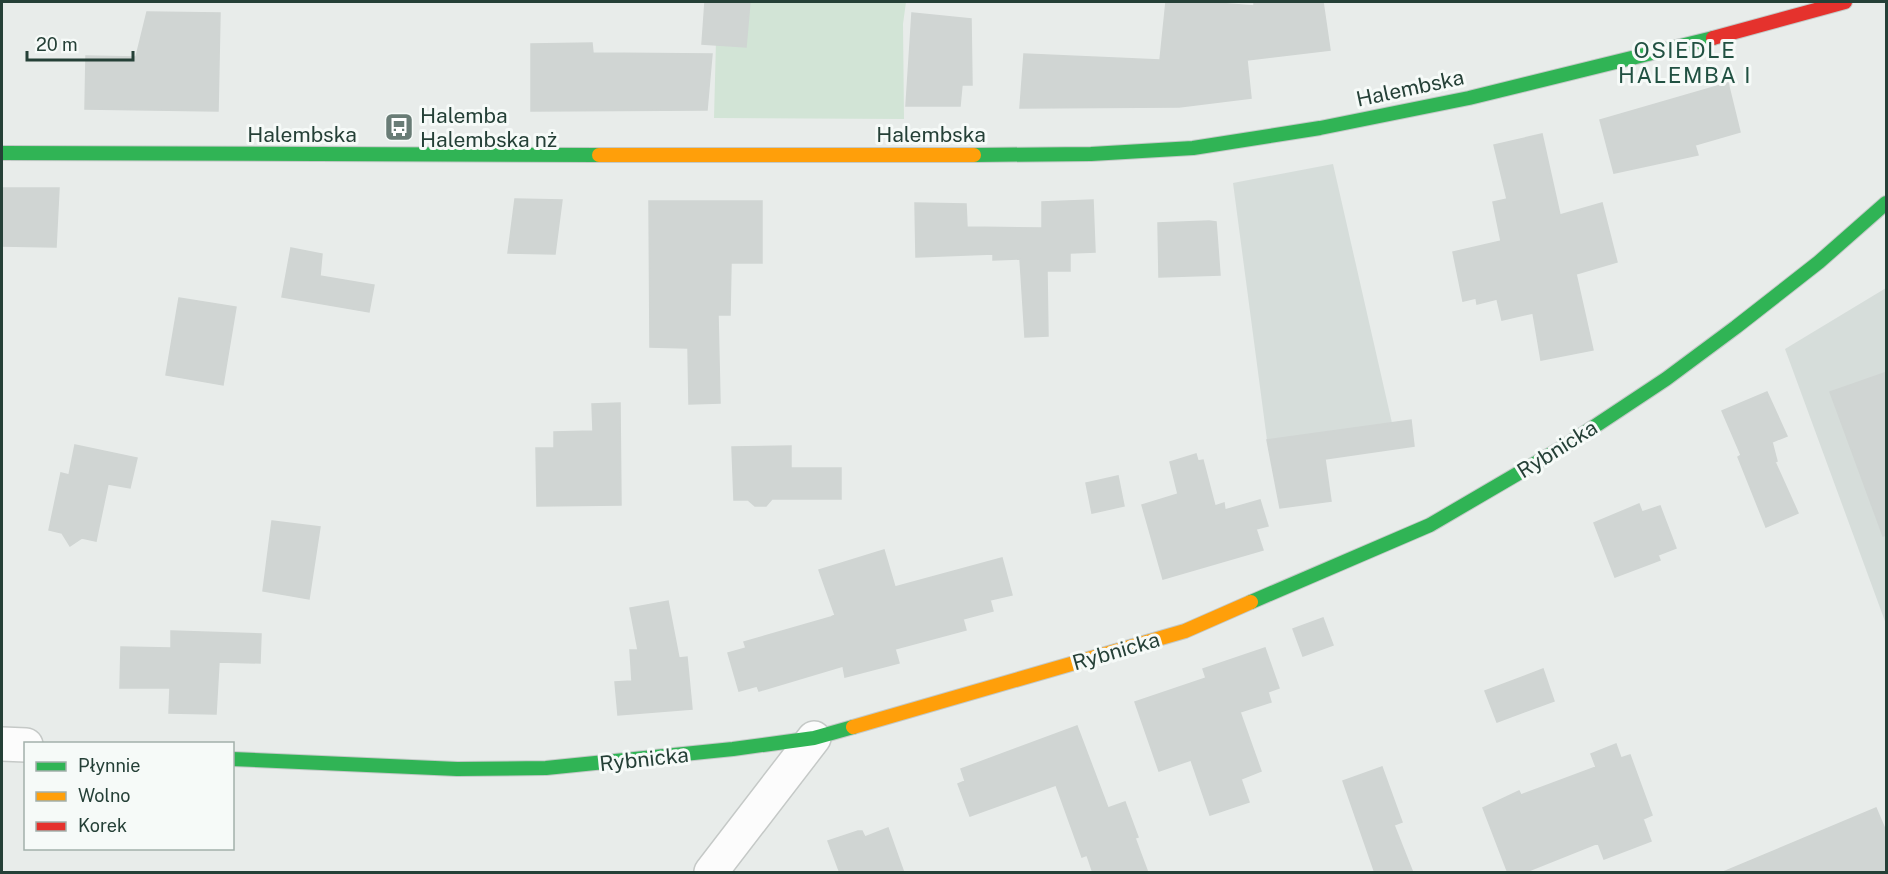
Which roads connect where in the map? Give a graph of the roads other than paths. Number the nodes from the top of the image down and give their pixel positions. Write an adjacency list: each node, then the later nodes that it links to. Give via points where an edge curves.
1 (1845, 2): 2 (street, Halembska, via 1468,98 1320,128 1193,148 1091,154 867,156)
2 (2, 153)
3 (1887, 203): 4 (street, Rybnicka, via 1819,262 1666,379 1565,446 1430,525 1185,631)
4 (814, 738): 7 (street, Rybnicka, via 546,768 457,769); 8 (street)
5 (2, 744): 6 (street)
6 (24, 746)
7 (234, 759)
8 (711, 873)

